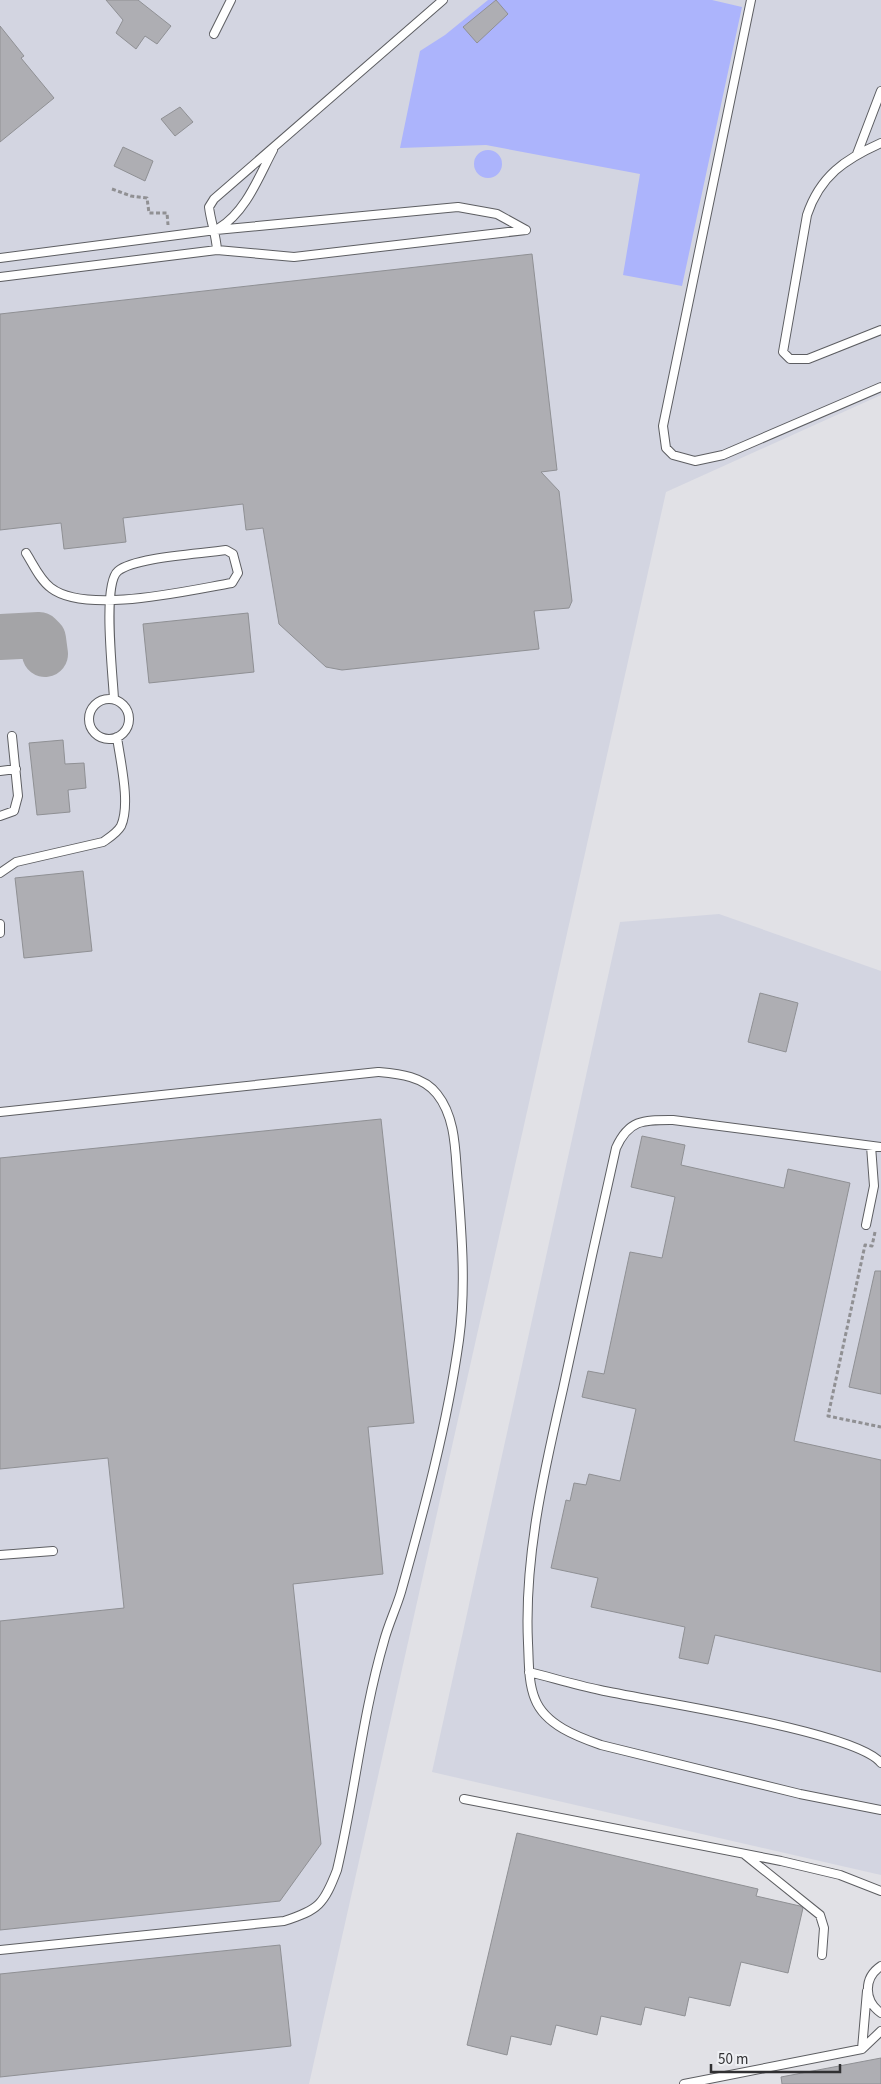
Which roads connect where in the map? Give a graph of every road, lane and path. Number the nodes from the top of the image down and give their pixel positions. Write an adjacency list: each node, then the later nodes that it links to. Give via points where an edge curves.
1 (231, 0): 4 (lane)
2 (443, 0): 7 (lane)
3 (751, 0): 16 (lane, via 663,426 666,448 673,455 695,461 723,455)
4 (214, 34)
5 (881, 91): 8 (lane)
6 (881, 143): 8 (lane)
7 (275, 146): 11 (lane, via 247,199 228,223); 11 (lane, via 214,199 209,208 210,220)
8 (857, 154): 15 (lane, via 825,178 813,196 807,214 784,352 790,359 808,359)
9 (112, 189): 10 (path, via 147,198 149,213 167,213)
10 (168, 225)
11 (216, 230): 12 (lane); 12 (lane, via 458,207 497,214 526,230 294,257); 13 (lane)
12 (217, 250): 14 (lane)
13 (0, 258)
14 (0, 278)
15 (881, 330)
16 (881, 387)
17 (26, 553): 18 (lane, via 52,589 67,595)
18 (109, 602): 18 (lane, via 232,583 238,573 233,554 226,550 126,566 111,579); 19 (lane)
19 (114, 699): 21 (lane, via 124,707 129,717 128,726); 21 (lane, via 98,702 89,719 96,734 108,739)
20 (12, 736): 22 (lane)
21 (117, 737): 25 (lane, via 125,799 121,826 115,834 103,842 16,862)
22 (16, 769): 23 (lane); 24 (lane, via 18,796 14,811)
23 (0, 771)
24 (0, 816)
25 (0, 874)
26 (0, 924): 27 (lane)
27 (0, 933)
28 (0, 1112): 42 (lane, via 378,1072 400,1074 421,1081 436,1092 446,1107 453,1135 462,1230 463,1287 459,1340 441,1441 400,1595 384,1642 336,1870 321,1904 308,1914 284,1921)
29 (870, 1146): 30 (lane); 31 (lane, via 874,1186); 36 (lane, via 673,1120 644,1120 628,1128 621,1136 552,1437 533,1540 527,1609)
30 (881, 1147)
31 (866, 1224)
32 (875, 1230): 33 (path, via 872,1246 865,1245 828,1416)
33 (881, 1427)
34 (53, 1551): 35 (lane)
35 (0, 1555)
36 (529, 1672): 37 (lane, via 599,1690 816,1733 856,1747); 39 (lane, via 535,1700 552,1722 578,1737 790,1792)
37 (881, 1763)
38 (464, 1799): 40 (lane)
39 (881, 1810)
40 (744, 1854): 41 (lane, via 840,1875); 43 (lane, via 820,1915 824,1928)
41 (881, 1891)
42 (0, 1950)
43 (822, 1955)
44 (881, 1966): 45 (lane, via 871,1975)
45 (867, 1991): 46 (lane, via 873,2007); 48 (lane)
46 (881, 2013)
47 (881, 2032): 48 (lane)
48 (862, 2049): 49 (lane)
49 (684, 2084)

